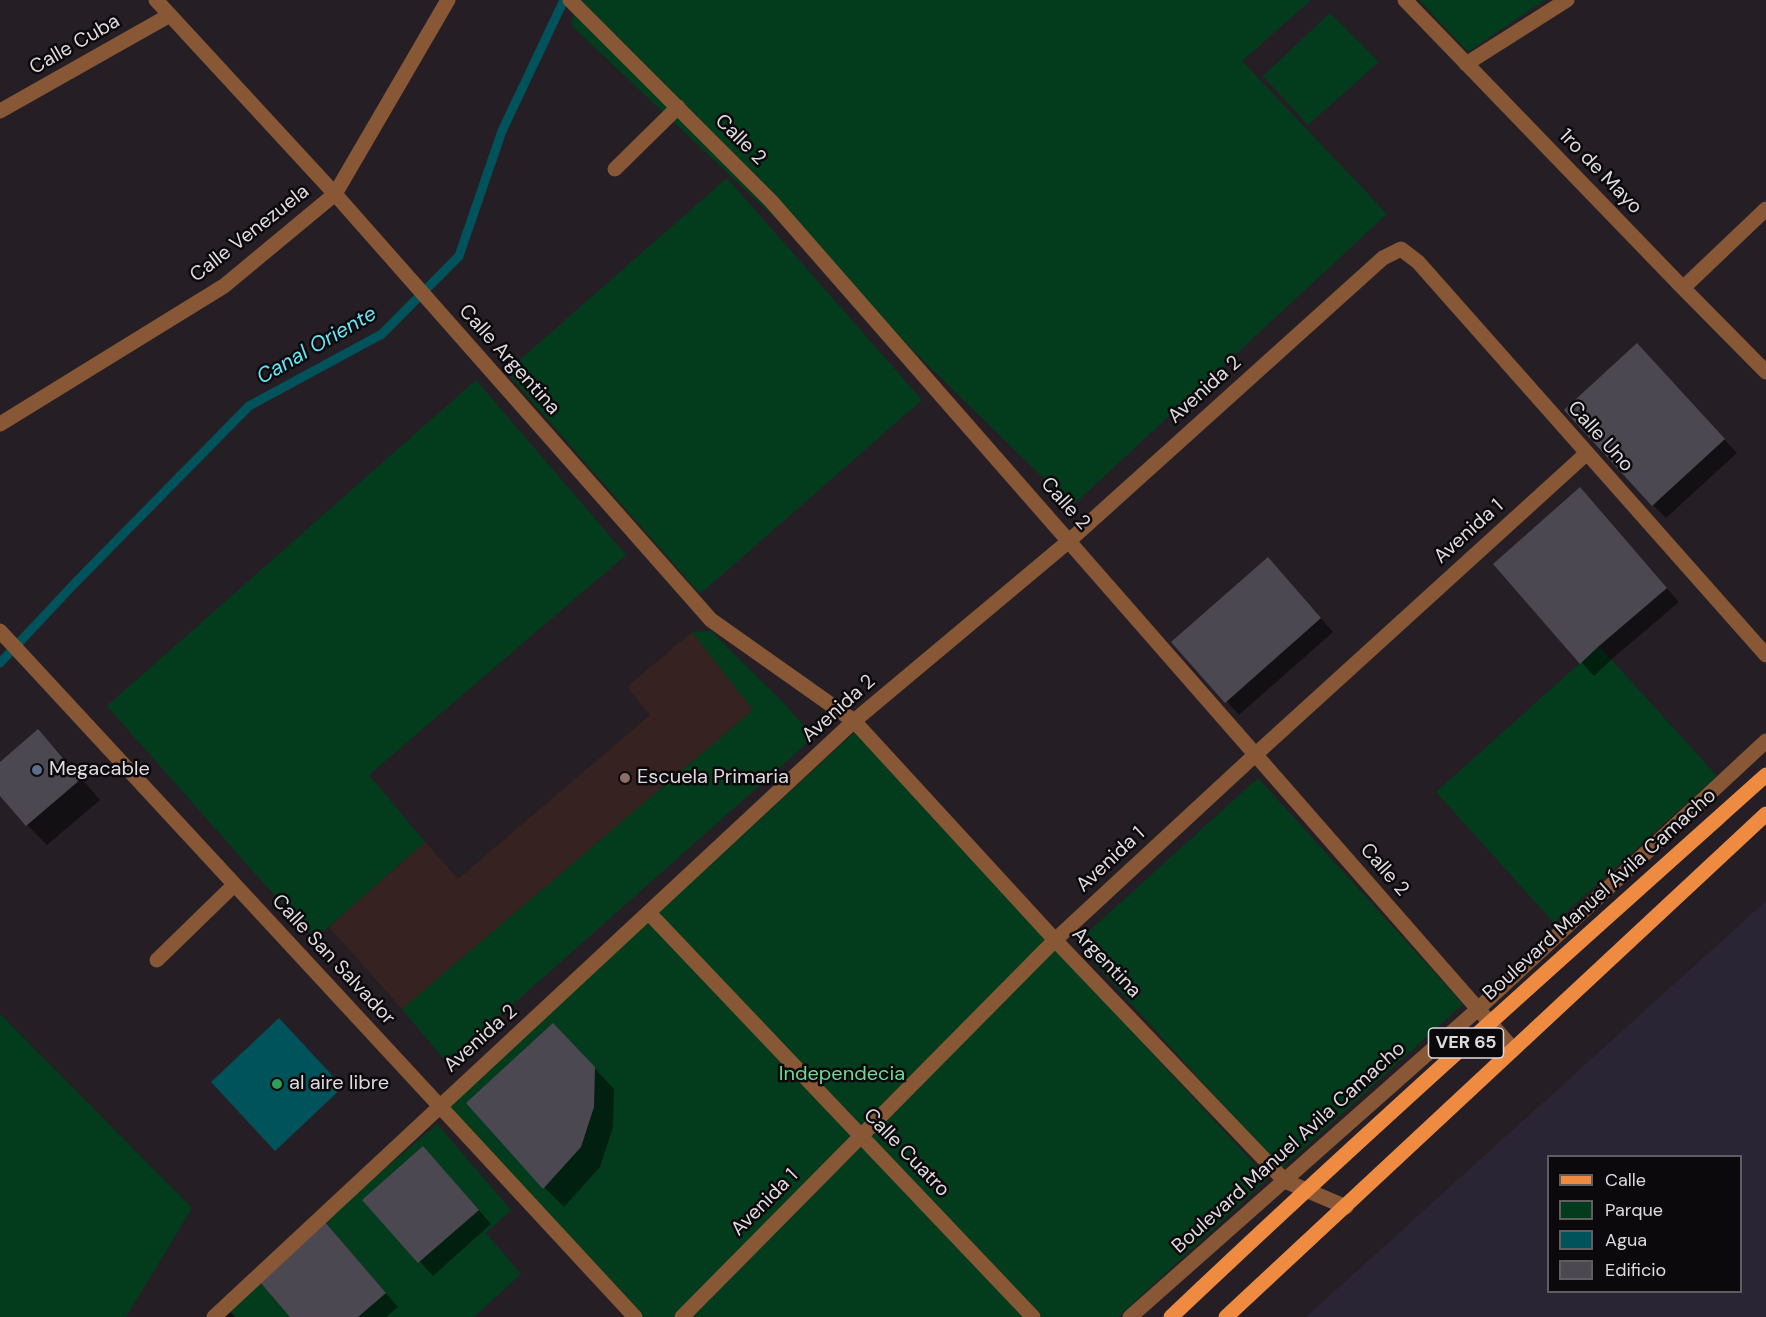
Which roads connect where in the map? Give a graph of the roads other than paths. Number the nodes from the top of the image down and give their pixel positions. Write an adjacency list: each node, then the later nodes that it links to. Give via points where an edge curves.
1 (156, 0): 6 (street, Calle Argentina)
2 (448, 0): 11 (street, Calle Venezuela)
3 (570, 0): 8 (street, Calle 2)
4 (1405, 0): 7 (street, 1ro de Mayo)
5 (1567, 0): 7 (street)
6 (170, 15): 9 (street, Calle Cuba); 11 (street, Calle Argentina)
7 (1466, 64): 14 (street, 1ro de Mayo)
8 (678, 107): 10 (street); 18 (street, Calle 2, via 771,201)
9 (0, 111)
10 (615, 169)
11 (335, 194): 16 (street, Calle Venezuela, via 224,286); 21 (street, Calle Argentina, via 711,620)
12 (1766, 208): 14 (street)
13 (1401, 249): 17 (street, Calle Uno, via 1418,262); 18 (street, Avenida 2, via 1383,258)
14 (1683, 288): 15 (street, 1ro de Mayo)
15 (1766, 372)
16 (0, 424)
17 (1587, 453): 20 (street, Calle Uno); 23 (street, Avenida 1)
18 (1069, 540): 21 (street, Avenida 2); 23 (street, Calle 2)
19 (0, 631): 26 (street, Calle San Salvador)
20 (1766, 655)
21 (854, 721): 27 (street, Avenida 2); 28 (street, Argentina)
22 (1766, 741): 30 (street, Boulevard Manuel Avila Camacho)
23 (1256, 754): 28 (street, Avenida 1); 30 (street, Calle 2)
24 (1766, 775): 31 (main road, Boulevard Manuel Ávila Camacho / VER 65)
25 (1766, 814): 32 (main road, VER 65)
26 (234, 885): 29 (street); 33 (street, Calle San Salvador)
27 (650, 913): 33 (street, Avenida 2); 34 (street, Calle Cuatro)
28 (1055, 940): 34 (street, Avenida 1); 35 (street, Argentina)
29 (157, 960)
30 (1478, 1009): 31 (street, Calle 2); 35 (street, Boulevard Manuel Avila Camacho)
31 (1489, 1022): 32 (street, Calle 2); 36 (main road, Boulevard Manuel Ávila Camacho / VER 65)
32 (1513, 1049): 37 (main road, VER 65)
33 (439, 1106): 38 (street, Avenida 2); 39 (street, Calle San Salvador)
34 (861, 1137): 40 (street, Avenida 1); 41 (street, Calle Cuatro)
35 (1284, 1181): 36 (street, Argentina); 42 (street, Boulevard Manuel Avila Camacho)
36 (1305, 1190): 37 (street, Argentina); 43 (main road, Boulevard Manuel Ávila Camacho / VER 65)
37 (1346, 1207): 44 (main road, VER 65)
38 (214, 1317)
39 (636, 1317)
40 (682, 1317)
41 (1034, 1317)
42 (1130, 1317)
43 (1171, 1317)
44 (1226, 1317)

